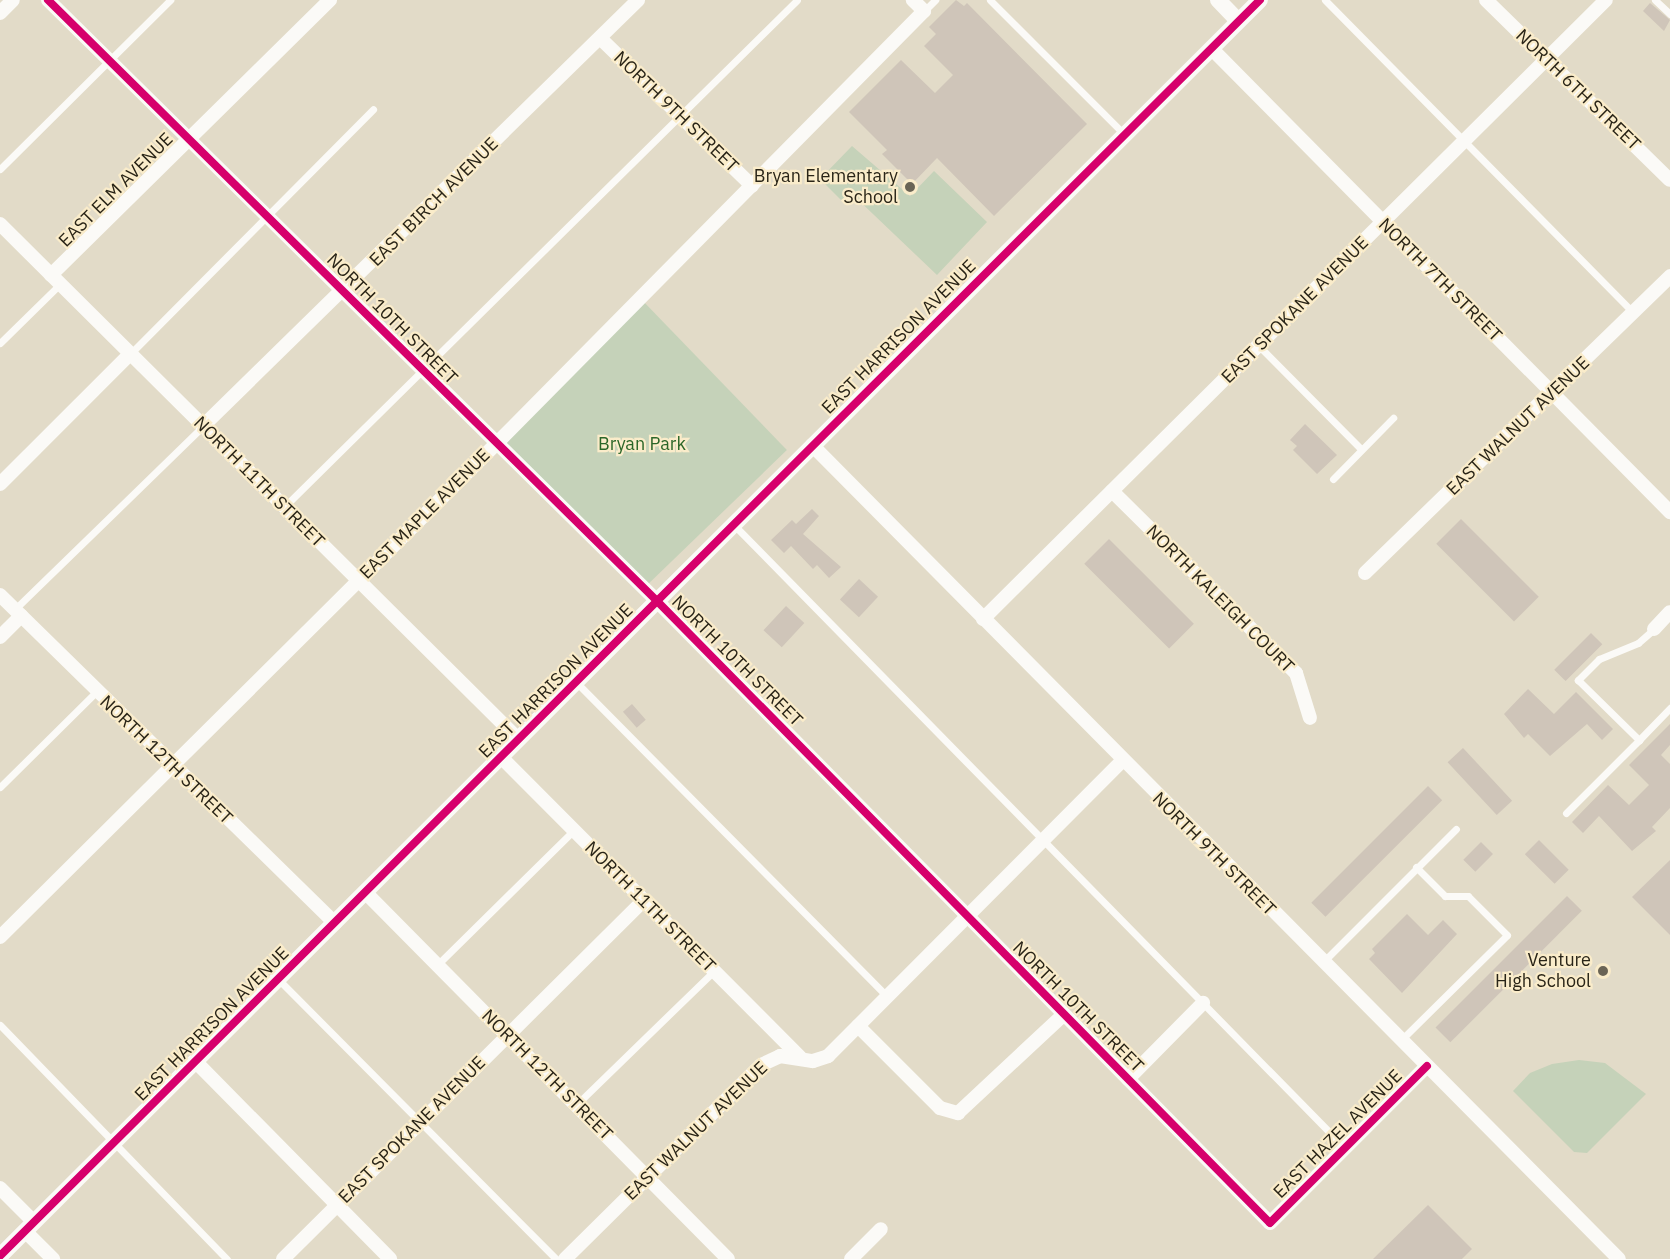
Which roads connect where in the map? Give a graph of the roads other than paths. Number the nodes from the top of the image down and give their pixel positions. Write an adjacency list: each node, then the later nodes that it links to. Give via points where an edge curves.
1 (13, 0): 17 (street)
2 (48, 0): 22 (street, NORTH 10TH STREET)
3 (170, 0): 22 (lane)
4 (330, 0): 27 (street, EAST ELM AVENUE)
5 (638, 0): 20 (street, EAST BIRCH AVENUE)
6 (797, 0): 25 (lane)
7 (913, 0): 16 (street)
8 (935, 0): 16 (lane)
9 (990, 0): 26 (lane)
10 (1218, 0): 19 (street)
11 (1260, 0): 19 (street, EAST HARRISON AVENUE)
12 (1325, 0): 28 (lane)
13 (1486, 0): 23 (street, NORTH 6TH STREET)
14 (1606, 0): 23 (street, EAST SPOKANE AVENUE)
15 (1655, 0): 18 (lane)
16 (924, 11): 31 (street, EAST MAPLE AVENUE)
17 (0, 13)
18 (1670, 14)
19 (1238, 21): 21 (street, EAST HARRISON AVENUE)
20 (600, 38): 25 (street, NORTH 9TH STREET); 37 (street, EAST BIRCH AVENUE)
21 (1211, 48): 26 (street, EAST HARRISON AVENUE); 33 (street, NORTH 7TH STREET)
22 (110, 60): 27 (street, NORTH 10TH STREET); 29 (lane)
23 (1547, 60): 28 (street, EAST SPOKANE AVENUE); 30 (street, NORTH 6TH STREET)
24 (373, 109): 32 (lane)
25 (680, 116): 31 (street, NORTH 9TH STREET); 42 (lane)
26 (1124, 134): 47 (street, EAST HARRISON AVENUE)
27 (189, 139): 32 (street, NORTH 10TH STREET); 36 (street, EAST ELM AVENUE)
28 (1465, 142): 33 (street, EAST SPOKANE AVENUE); 38 (lane)
29 (0, 169)
30 (1670, 180)
31 (752, 186): 46 (street, EAST MAPLE AVENUE)
32 (267, 216): 37 (street, NORTH 10TH STREET); 41 (lane)
33 (1383, 222): 40 (street, EAST SPOKANE AVENUE); 43 (street, NORTH 7TH STREET)
34 (0, 224): 36 (street, NORTH 11TH STREET)
35 (1670, 276): 38 (street, EAST WALNUT AVENUE)
36 (55, 280): 39 (lane); 41 (street, NORTH 11TH STREET)
37 (343, 292): 42 (street, NORTH 10TH STREET); 45 (street, EAST BIRCH AVENUE)
38 (1634, 313): 43 (street, EAST WALNUT AVENUE)
39 (0, 343)
40 (1259, 346): 48 (lane); 51 (street, EAST SPOKANE AVENUE)
41 (130, 354): 45 (street, NORTH 11TH STREET); 50 (street)
42 (423, 370): 46 (street, NORTH 10TH STREET); 52 (lane)
43 (1553, 394): 53 (street, NORTH 7TH STREET); 55 (street, EAST WALNUT AVENUE)
44 (1393, 418): 48 (lane)
45 (203, 426): 52 (street, NORTH 11TH STREET); 60 (lane)
46 (496, 444): 56 (street, EAST MAPLE AVENUE); 58 (street, NORTH 10TH STREET)
47 (812, 445): 54 (street, EAST HARRISON AVENUE); 61 (street, NORTH 9TH STREET)
48 (1361, 449): 49 (lane)
49 (1333, 478)
50 (0, 484)
51 (1112, 492): 61 (street, EAST SPOKANE AVENUE); 67 (street, NORTH KALEIGH COURT, via 1296,673)
52 (284, 507): 56 (street, NORTH 11TH STREET)
53 (1670, 512)
54 (733, 524): 58 (street, EAST HARRISON AVENUE); 77 (lane)
55 (1365, 573)
56 (357, 580): 68 (street, NORTH 11TH STREET); 72 (street, EAST MAPLE AVENUE)
57 (0, 595): 60 (street, NORTH 12TH STREET)
58 (657, 601): 64 (street, EAST HARRISON AVENUE); 81 (street, NORTH 10TH STREET)
59 (1670, 612): 62 (street)
60 (18, 613): 63 (street); 65 (street, NORTH 12TH STREET)
61 (983, 620): 71 (street, NORTH 9TH STREET)
62 (1654, 629): 69 (lane, via 1638,644 1599,659 1578,680)
63 (0, 637)
64 (576, 682): 68 (street, EAST HARRISON AVENUE); 88 (lane)
65 (97, 692): 72 (street, NORTH 12TH STREET); 73 (lane)
66 (1670, 708): 69 (lane)
67 (1310, 718)
68 (518, 739): 70 (street, EAST HARRISON AVENUE)
69 (1639, 740): 74 (lane)
70 (501, 757): 76 (street, NORTH 11TH STREET); 79 (street, EAST HARRISON AVENUE)
71 (1122, 761): 77 (street, EAST WALNUT AVENUE); 84 (street, NORTH 9TH STREET)
72 (170, 765): 82 (street, NORTH 12TH STREET); 83 (street, EAST MAPLE AVENUE)
73 (0, 788)
74 (1566, 813)
75 (1456, 829): 78 (lane)
76 (574, 830): 80 (street, NORTH 11TH STREET); 85 (lane)
77 (1043, 840): 81 (street, EAST WALNUT AVENUE); 89 (lane)
78 (1416, 867): 84 (lane); 94 (lane, via 1445,896 1468,896 1507,935)
79 (365, 892): 82 (street, EAST HARRISON AVENUE); 85 (street, NORTH 12TH STREET)
80 (644, 900): 86 (street, NORTH 11TH STREET); 93 (street, EAST SPOKANE AVENUE)
81 (968, 916): 88 (street, EAST WALNUT AVENUE); 90 (street, NORTH 10TH STREET)
82 (334, 922): 87 (street, EAST HARRISON AVENUE)
83 (0, 937)
84 (1323, 962): 94 (street, NORTH 9TH STREET)
85 (437, 964): 93 (street, NORTH 12TH STREET)
86 (714, 971): 95 (street, NORTH 11TH STREET); 99 (lane)
87 (278, 979): 96 (street, EAST HARRISON AVENUE); 100 (lane)
88 (887, 996): 92 (street, EAST WALNUT AVENUE)
89 (1203, 1003): 98 (street); 102 (lane)
90 (1063, 1015): 92 (street, via 966,1109 951,1113 940,1108); 98 (street, NORTH 10TH STREET)
91 (0, 1025): 101 (lane)
92 (858, 1026): 95 (street, EAST WALNUT AVENUE, via 828,1056 813,1061)
93 (507, 1036): 99 (street, NORTH 12TH STREET); 100 (street, EAST SPOKANE AVENUE)
94 (1401, 1040): 97 (street, NORTH 9TH STREET)
95 (800, 1057): 103 (street, EAST WALNUT AVENUE, via 780,1056 761,1065)
96 (195, 1061): 101 (street, EAST HARRISON AVENUE); 105 (street)
97 (1427, 1066): 102 (street, EAST HAZEL AVENUE); 118 (street, NORTH 9TH STREET)
98 (1128, 1079): 106 (street, NORTH 10TH STREET)
99 (576, 1105): 103 (street, NORTH 12TH STREET)
100 (421, 1122): 105 (street, EAST SPOKANE AVENUE); 114 (lane)
101 (114, 1142): 107 (street, EAST HARRISON AVENUE); 111 (lane)
102 (1345, 1148): 106 (street, EAST HAZEL AVENUE)
103 (648, 1178): 115 (street, EAST WALNUT AVENUE); 116 (street, NORTH 12TH STREET)
104 (0, 1188): 107 (street)
105 (337, 1205): 112 (street, EAST SPOKANE AVENUE); 113 (street)
106 (1270, 1223)
107 (30, 1226): 109 (street, EAST HARRISON AVENUE); 110 (street)
108 (880, 1229): 117 (street)
109 (0, 1256)
110 (53, 1259)
111 (227, 1259)
112 (282, 1259)
113 (390, 1259)
114 (556, 1259)
115 (565, 1259)
116 (728, 1259)
117 (851, 1259)
118 (1619, 1259)

